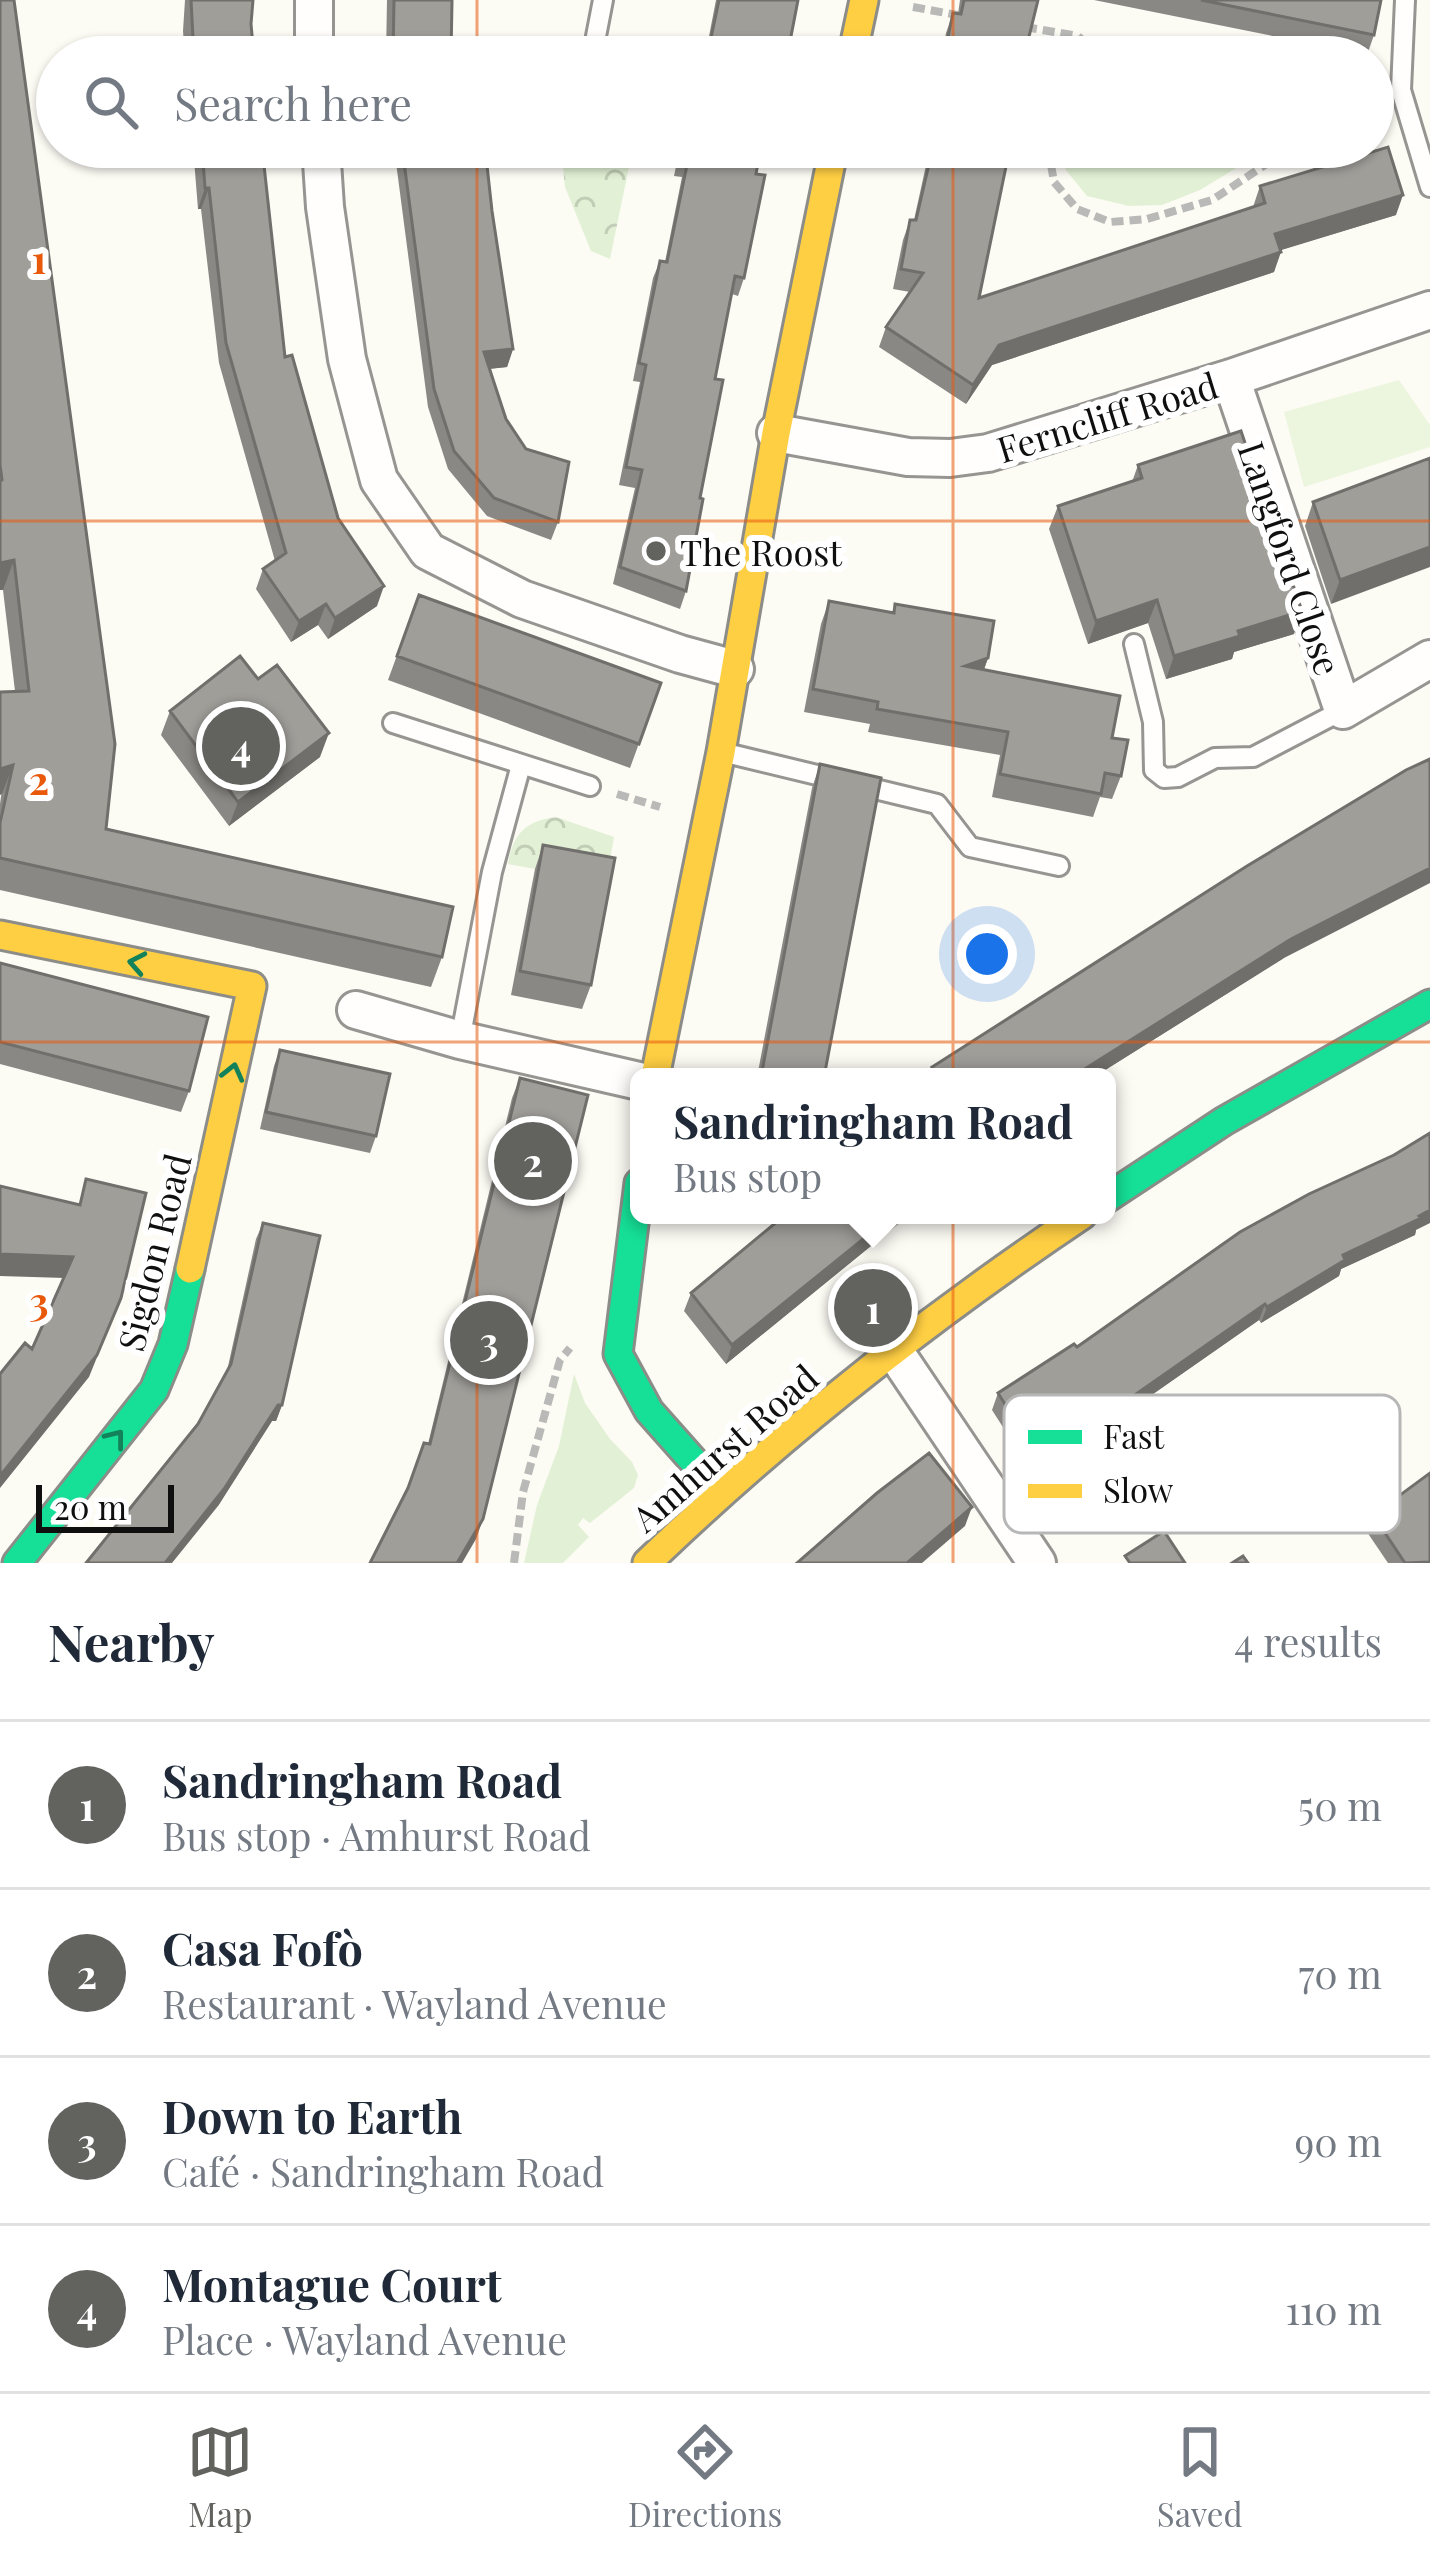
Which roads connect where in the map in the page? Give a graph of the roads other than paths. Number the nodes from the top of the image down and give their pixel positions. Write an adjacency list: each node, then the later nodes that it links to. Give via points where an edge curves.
1 (314, 0): 5 (street)
2 (603, 0): 6 (lane)
3 (864, 0): 7 (street)
4 (1405, 0): 10 (lane, via 1401,90)
5 (314, 36)
6 (596, 36)
7 (856, 36)
8 (322, 168): 16 (street, via 347,359 379,480 428,551 522,599)
9 (830, 168): 13 (street)
10 (1430, 187)
11 (1430, 310): 12 (street, Ferncliff Road)
12 (1231, 378): 13 (street, Ferncliff Road, via 950,458); 17 (street, Langford Close)
13 (776, 433): 16 (street)
14 (1134, 644): 17 (lane, via 1153,722 1154,770 1164,778 1215,758 1253,757)
15 (1430, 659): 17 (street, Langford Close)
16 (735, 669): 19 (street)
17 (1342, 710)
18 (393, 723): 20 (lane)
19 (721, 752): 22 (lane, via 937,804 970,848); 27 (street)
20 (521, 765): 21 (lane); 26 (lane)
21 (590, 786)
22 (1059, 866)
23 (0, 935): 36 (street, Sigdon Road, one-way to 23, via 154,1390 173,1344 252,986)
24 (1430, 1004): 29 (street)
25 (356, 1010): 26 (street)
26 (460, 1040): 28 (street)
27 (657, 1068)
28 (630, 1079)
29 (1116, 1192)
30 (633, 1224): 33 (street, via 618,1354 649,1411)
31 (1069, 1224): 32 (street, Amhurst Road)
32 (893, 1349): 33 (street, Amhurst Road); 34 (street)
33 (720, 1491): 37 (street, Amhurst Road)
34 (1004, 1514)
35 (1017, 1533): 38 (street)
36 (17, 1563)
37 (647, 1563)
38 (1037, 1563)

